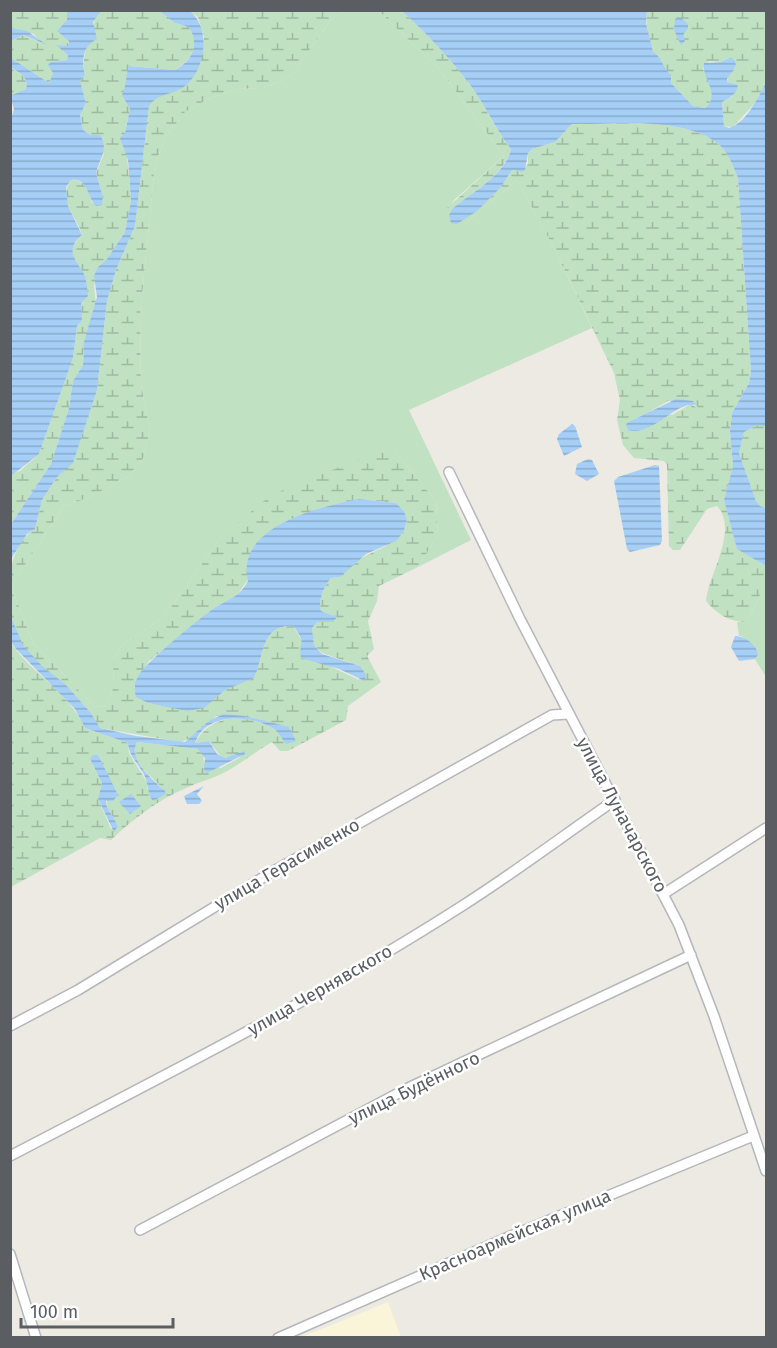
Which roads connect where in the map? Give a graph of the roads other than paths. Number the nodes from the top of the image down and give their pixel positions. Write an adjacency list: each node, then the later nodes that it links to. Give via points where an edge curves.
1 (449, 472): 2 (street, улица Луначарского)
2 (568, 714): 3 (street, улица Луначарского); 7 (street, улица Герасименко, via 552,715 282,866 78,990)
3 (615, 800): 5 (street, улица Луначарского); 9 (street, улица Чернявского, via 478,896 396,947 264,1023)
4 (766, 828): 5 (street)
5 (664, 892): 6 (street, улица Луначарского)
6 (692, 955): 8 (street, улица Луначарского); 11 (street, улица Будённого, via 408,1088)
7 (10, 1026)
8 (753, 1136): 10 (street, улица Луначарского); 14 (street, Красноармейская улица)
9 (10, 1156)
10 (766, 1171)
11 (140, 1230)
12 (10, 1254): 13 (street)
13 (36, 1338)
14 (278, 1338)

